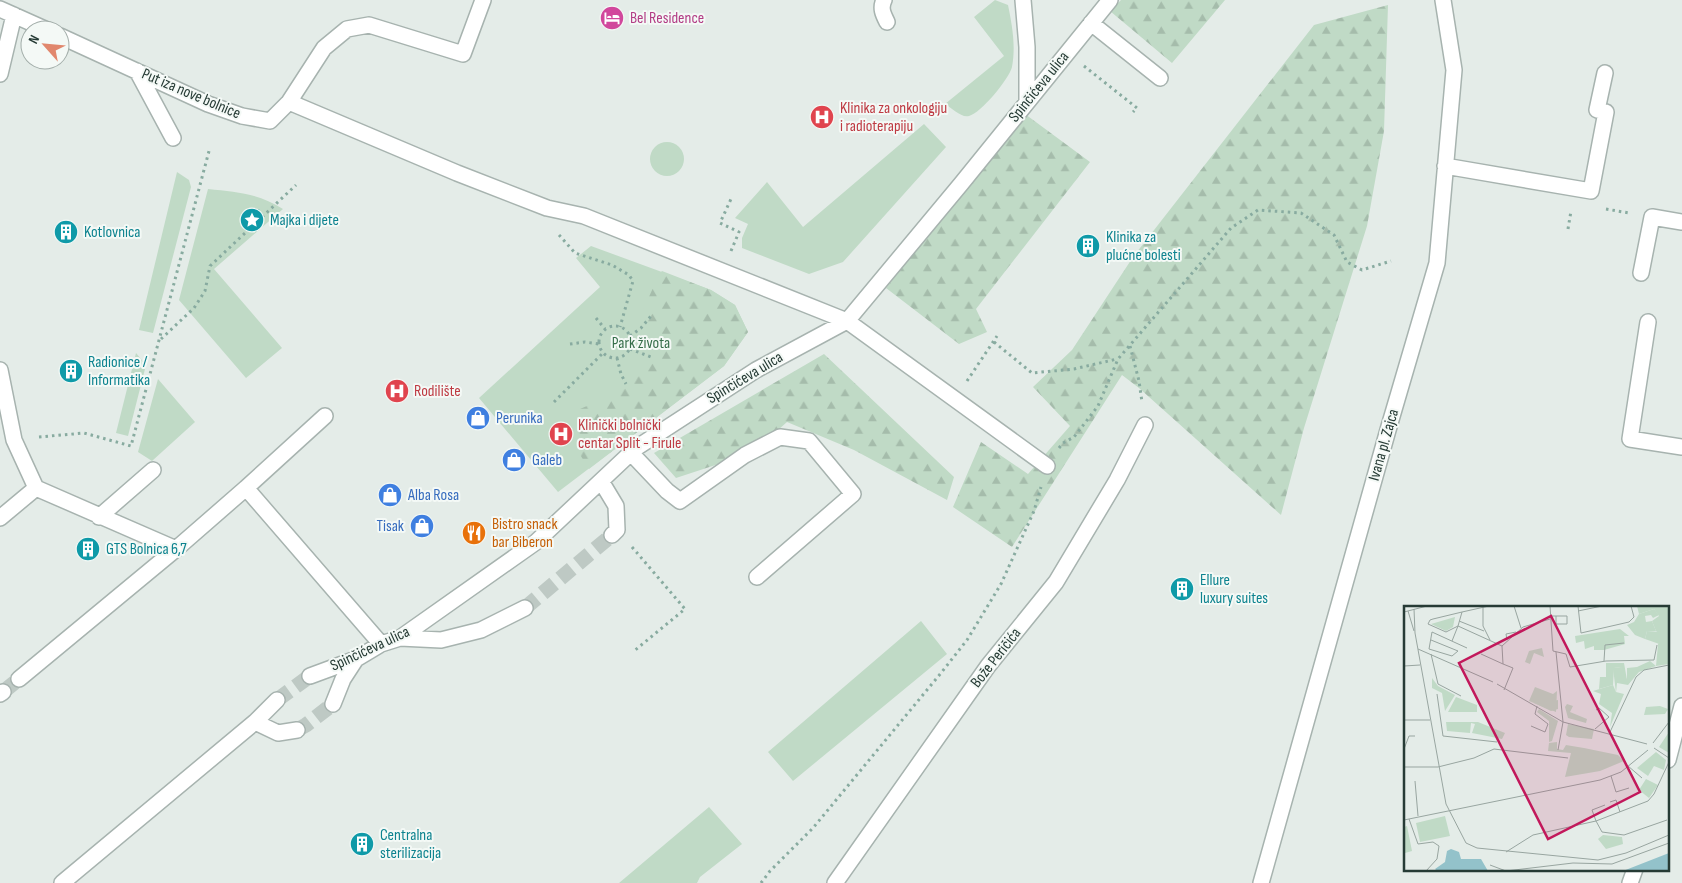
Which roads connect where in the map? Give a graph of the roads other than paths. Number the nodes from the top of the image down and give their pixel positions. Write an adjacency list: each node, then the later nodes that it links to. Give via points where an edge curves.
1 (483, 0): 15 (street, Put iza nove bolnice, via 463,54 369,25 347,29 324,48)
2 (884, 0): 8 (street, via 882,14)
3 (1023, 0): 16 (street)
4 (1443, 0): 18 (street, Ivana pl. Zajca, via 1454,70)
5 (1107, 1): 9 (street, Spinčićeva ulica)
6 (7, 12): 7 (street); 13 (street)
7 (25, 20)
8 (887, 22)
9 (1091, 23): 14 (street); 16 (street, Spinčićeva ulica)
10 (70, 41): 11 (street, Put iza nove bolnice)
11 (137, 72): 15 (street, Put iza nove bolnice, via 242,116 270,121); 17 (street)
12 (1604, 73): 18 (street, via 1597,110 1606,112 1591,191)
13 (0, 74)
14 (1160, 78)
15 (289, 102): 21 (street, via 547,208 584,216)
16 (1027, 102): 21 (street, Spinčićeva ulica)
17 (173, 138)
18 (1445, 166): 54 (street, Ivana pl. Zajca, via 1437,263)
19 (1682, 222): 20 (street, via 1652,217)
20 (1642, 273)
21 (847, 320): 28 (street, Spinčićeva ulica, via 756,370); 29 (street)
22 (1648, 322): 27 (street, via 1630,439)
23 (0, 370): 25 (street)
24 (325, 416): 33 (street)
25 (6, 422): 32 (street)
26 (1145, 425): 53 (street, Bože Peričića, via 1117,480 1056,582 988,666)
27 (1682, 447)
28 (631, 453): 31 (street, Spinčićeva ulica); 38 (street, via 680,502 745,454 780,437 809,441 853,494)
29 (1047, 466)
30 (153, 470): 34 (street)
31 (601, 480): 36 (street, via 616,506); 40 (street, Spinčićeva ulica, via 536,542)
32 (36, 488): 34 (street); 35 (street)
33 (246, 488): 37 (street); 41 (street)
34 (99, 517): 37 (street)
35 (0, 518)
36 (614, 532)
37 (176, 550): 44 (street)
38 (758, 577)
39 (525, 608): 40 (street, via 481,630 441,640)
40 (400, 638): 41 (street, Spinčićeva ulica)
41 (381, 644): 42 (street, Spinčićeva ulica)
42 (356, 659): 43 (street, Spinčićeva ulica); 46 (street)
43 (310, 676)
44 (19, 679)
45 (277, 700): 48 (street)
46 (333, 704)
47 (1682, 706): 50 (street)
48 (255, 722): 49 (street, via 278,733); 52 (street)
49 (297, 730)
50 (1670, 752)
51 (1634, 870): 55 (street)
52 (62, 883)
53 (835, 883)
54 (1261, 883)
55 (1630, 883)

